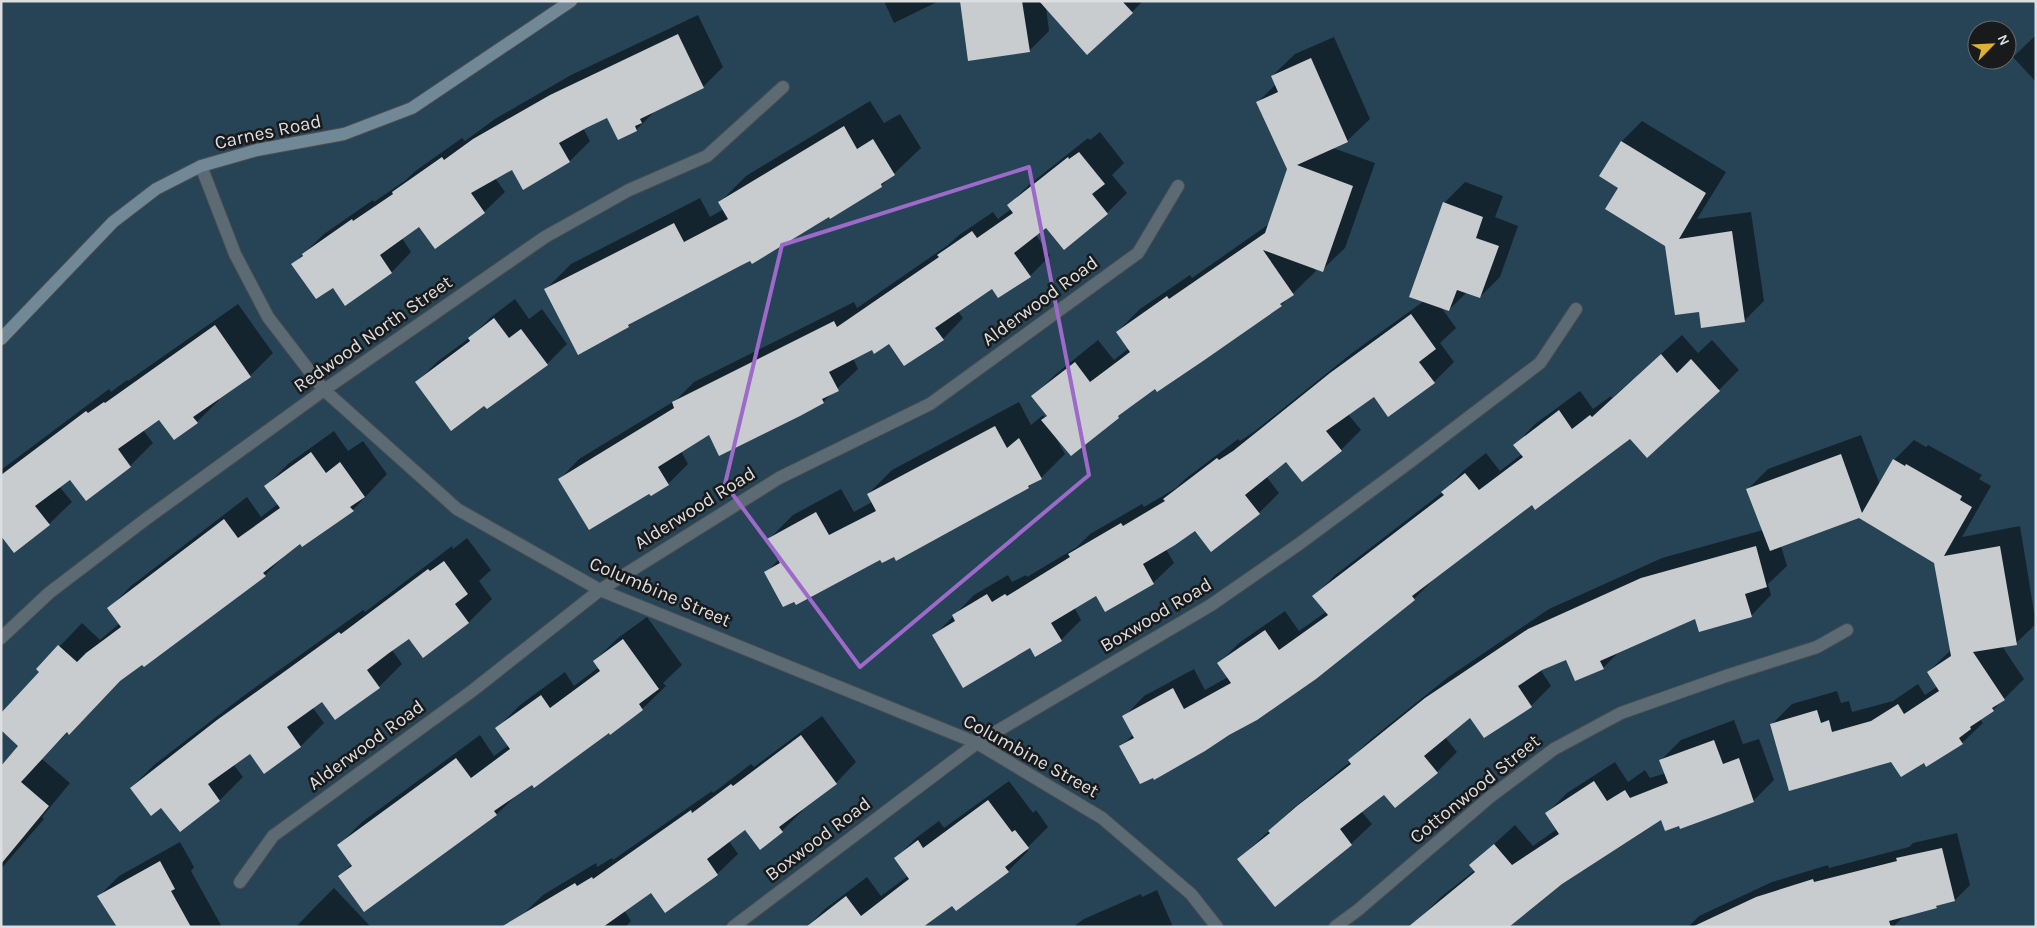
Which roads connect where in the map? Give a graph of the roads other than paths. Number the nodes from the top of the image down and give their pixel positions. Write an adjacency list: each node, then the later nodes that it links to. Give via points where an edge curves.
1 (571, 1): 3 (street, Carnes Road, via 412,108 344,134 257,150)
2 (782, 87): 7 (street, Redwood North Street, via 707,156 629,190 545,237)
3 (201, 166): 6 (street, Carnes Road, via 156,189 113,222); 7 (street, Columbine Street, via 235,254 268,317)
4 (1178, 186): 8 (street, Alderwood Road, via 1138,253 930,404 779,478)
5 (1576, 309): 11 (street, Boxwood Road, via 1540,363 1307,538 1212,606)
6 (1, 339)
7 (324, 390): 8 (street, Columbine Street, via 457,509); 10 (street, Redwood North Street, via 57,587)
8 (600, 590): 11 (street, Columbine Street); 12 (street, Alderwood Road, via 472,691 273,836)
9 (1847, 630): 15 (street, Cottonwood Street, via 1817,647 1621,713 1554,749 1490,797)
10 (1, 638)
11 (977, 743): 13 (street, Boxwood Road); 14 (street, Columbine Street, via 1102,818 1191,894)
12 (240, 882)
13 (733, 927)
14 (1218, 927)
15 (1335, 927)

